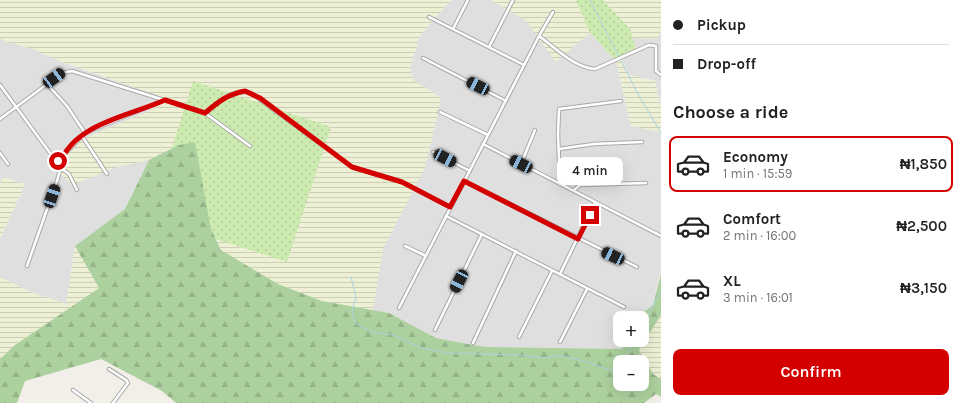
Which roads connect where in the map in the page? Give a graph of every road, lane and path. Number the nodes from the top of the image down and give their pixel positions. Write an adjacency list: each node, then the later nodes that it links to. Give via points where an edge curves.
1 (468, 0): 5 (street)
2 (513, 0): 7 (street)
3 (553, 12): 6 (street)
4 (429, 17): 5 (street)
5 (453, 29): 7 (street)
6 (539, 36): 9 (street); 10 (street, via 570,59 595,69 653,44 656,46 656,71)
7 (489, 47): 9 (street)
8 (423, 58): 14 (street)
9 (524, 64): 14 (street)
10 (661, 75)
11 (47, 84): 13 (street, via 62,73 72,71); 16 (street); 21 (street, via 67,106)
12 (0, 85): 16 (street)
13 (165, 100): 18 (street); 21 (street)
14 (506, 101): 22 (street)
15 (621, 101): 27 (street, via 559,109)
16 (17, 106): 19 (street); 30 (street)
17 (440, 112): 22 (street)
18 (205, 113): 26 (street); 42 (street, via 226,97 240,92 251,93 352,167 402,182)
19 (0, 119)
20 (535, 130): 32 (street)
21 (85, 133): 23 (street)
22 (488, 135): 25 (street)
23 (82, 136): 30 (street, via 65,152); 35 (street)
24 (642, 142): 27 (street, via 594,144)
25 (484, 144): 32 (street); 34 (street)
26 (250, 146)
27 (559, 149): 38 (street)
28 (433, 152): 34 (street)
29 (0, 153): 31 (street)
30 (60, 163): 33 (street)
31 (8, 164)
32 (521, 164): 38 (street)
33 (60, 168): 39 (street, via 69,174); 50 (street)
34 (470, 171): 36 (street)
35 (107, 174)
36 (464, 181): 42 (street); 46 (street)
37 (646, 183): 40 (street, via 580,185)
38 (560, 184): 40 (street)
39 (77, 190)
40 (574, 190): 41 (street)
41 (595, 202): 45 (street); 46 (street)
42 (450, 207): 43 (street)
43 (446, 216): 44 (street); 49 (street)
44 (482, 234): 48 (street); 57 (street)
45 (661, 236)
46 (578, 239): 51 (street); 53 (street)
47 (405, 246): 49 (street)
48 (516, 251): 52 (street); 60 (street)
49 (426, 256): 56 (street)
50 (27, 266)
51 (637, 267)
52 (552, 271): 53 (street); 58 (street)
53 (560, 274): 54 (street)
54 (587, 289): 55 (street); 59 (street)
55 (624, 307)
56 (399, 308)
57 (435, 330)
58 (519, 337)
59 (560, 342)
60 (473, 343)
61 (109, 369): 64 (street, via 128,383)
62 (73, 390): 63 (street)
63 (91, 403)
64 (113, 403)

